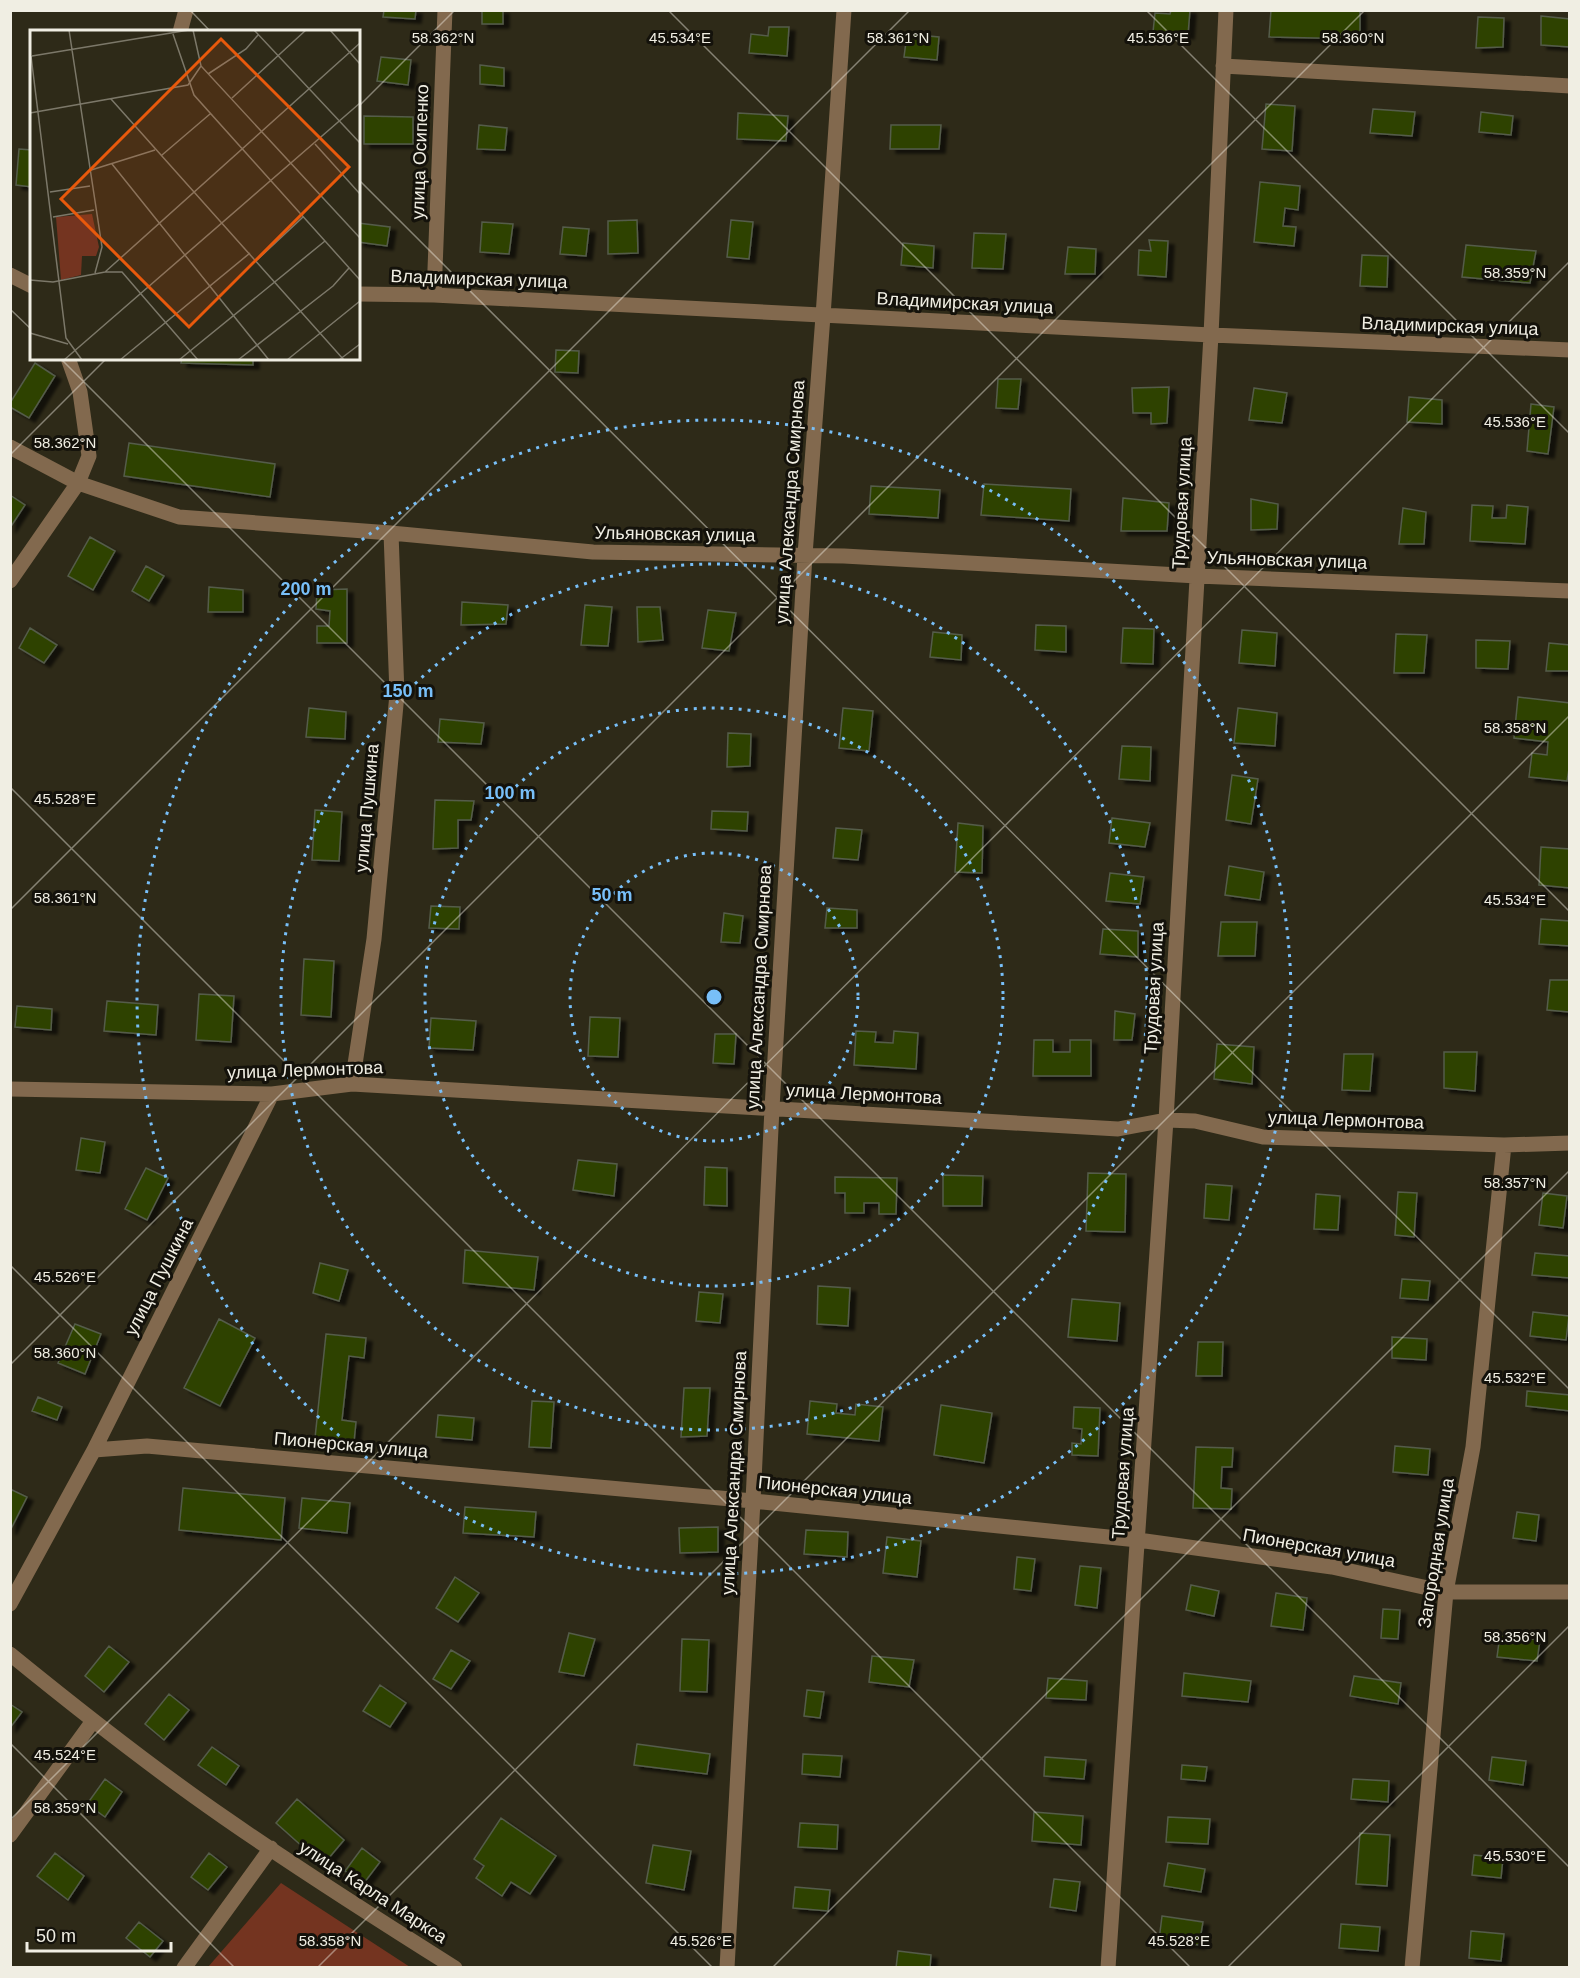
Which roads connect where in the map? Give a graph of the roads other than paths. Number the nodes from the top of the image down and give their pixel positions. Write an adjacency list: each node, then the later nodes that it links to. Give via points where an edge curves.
1 (186, 10): 5 (street)
2 (445, 10): 11 (street, улица Осипенко)
3 (844, 10): 12 (street, улица Александра Смирнова)
4 (1226, 10): 6 (street, Трудовая улица)
5 (181, 30)
6 (1223, 66): 7 (street); 13 (street, Трудовая улица)
7 (1569, 86)
8 (10, 275): 9 (street)
9 (30, 285)
10 (360, 294): 11 (street, Владимирская улица)
11 (434, 295): 12 (street, Владимирская улица)
12 (824, 316): 13 (street, Владимирская улица); 19 (street, улица Александра Смирнова)
13 (1211, 335): 14 (street, Владимирская улица); 20 (street, Трудовая улица)
14 (1569, 350)
15 (69, 360): 17 (street, via 80,392 89,456)
16 (10, 447): 17 (street, Ульяновская улица)
17 (78, 483): 18 (street, Ульяновская улица, via 179,517); 21 (street)
18 (391, 533): 19 (street, Ульяновская улица, via 593,552); 23 (street, улица Пушкина, via 397,694 374,939)
19 (805, 555): 20 (street, Ульяновская улица); 26 (street, улица Александра Смирнова)
20 (1197, 576): 22 (street, Ульяновская улица); 27 (street, Трудовая улица)
21 (10, 581)
22 (1569, 591)
23 (352, 1084): 25 (street, улица Лермонтова); 26 (street, улица Лермонтова)
24 (10, 1089): 25 (street, улица Лермонтова)
25 (272, 1094): 30 (street, улица Пушкина)
26 (772, 1108): 27 (street, улица Лермонтова, via 1118,1129); 31 (street, улица Александра Смирнова)
27 (1166, 1120): 29 (street, улица Лермонтова, via 1195,1121 1263,1137); 32 (street, Трудовая улица)
28 (1569, 1143): 29 (street, улица Лермонтова)
29 (1504, 1145): 33 (street, Загородная улица, via 1473,1447)
30 (94, 1450): 31 (street, Пионерская улица, via 158,1447); 35 (street, улица Пушкина)
31 (753, 1501): 32 (street, Пионерская улица); 42 (street, улица Александра Смирнова)
32 (1138, 1540): 33 (street, Пионерская улица, via 1332,1567); 43 (street, Трудовая улица)
33 (1446, 1592): 34 (street, Пионерская улица); 44 (street, Загородная улица)
34 (1569, 1592)
35 (10, 1604)
36 (10, 1654): 37 (street, улица Карла Маркса)
37 (93, 1721): 38 (street); 39 (street, улица Карла Маркса)
38 (10, 1835)
39 (271, 1848): 40 (street, улица Карла Маркса); 41 (street, улица Карла Маркса)
40 (184, 1968)
41 (455, 1968)
42 (727, 1968)
43 (1108, 1968)
44 (1412, 1968)

